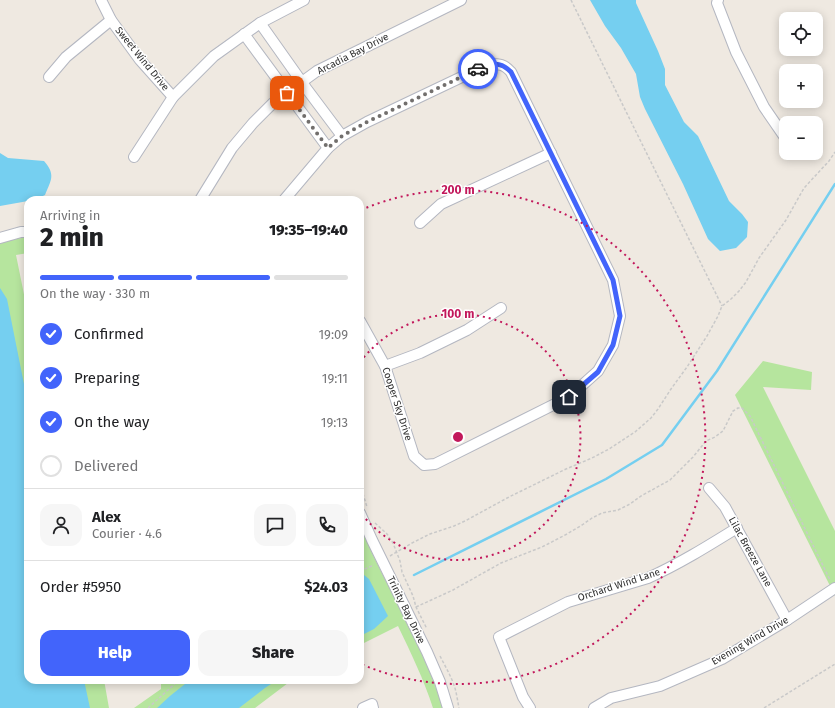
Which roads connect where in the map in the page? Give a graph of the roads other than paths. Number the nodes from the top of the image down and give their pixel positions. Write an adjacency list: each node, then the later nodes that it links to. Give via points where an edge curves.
1 (101, 0): 5 (street, Sweet Wind Drive)
2 (304, 0): 6 (street)
3 (461, 0): 9 (street, Arcadia Bay Drive, via 317,71)
4 (718, 0): 12 (street, via 736,52 764,107)
5 (111, 20): 8 (street, via 66,57); 11 (street, Sweet Wind Drive, via 140,60)
6 (260, 23): 7 (street); 9 (street)
7 (244, 34): 10 (street); 11 (street, via 214,56)
8 (49, 77)
9 (302, 82): 10 (street, Arcadia Bay Drive); 13 (street)
10 (287, 93): 14 (street); 17 (street, Arcadia Bay Drive, via 253,123 232,148)
11 (173, 97): 16 (street)
12 (779, 129)
13 (342, 136): 14 (street); 15 (street, via 489,64 496,64 505,66 511,72)
14 (328, 148): 18 (street)
15 (551, 153): 19 (street, via 441,204); 24 (street, Cooper Sky Drive, via 613,280 620,316 613,345 598,372 569,397 435,464 424,465 414,456)
16 (134, 157)
17 (202, 196)
18 (287, 196)
19 (420, 222)
20 (24, 232): 21 (street)
21 (0, 238)
22 (501, 308): 24 (street, via 467,330 420,353)
23 (364, 328): 24 (street, Cooper Sky Drive)
24 (385, 366)
25 (709, 488): 27 (street, Lilac Breeze Lane, via 725,507)
26 (364, 512): 30 (street, Trinity Bay Drive, via 372,540 427,652)
27 (737, 528): 29 (street, Lilac Breeze Lane); 31 (street, Orchard Wind Lane, via 660,573 568,602 499,637 523,697)
28 (834, 588): 29 (street, Evening Wind Drive)
29 (787, 620): 32 (street, Evening Wind Drive, via 722,659 660,686 611,698)
30 (448, 708)
31 (530, 708)
32 (594, 708)

